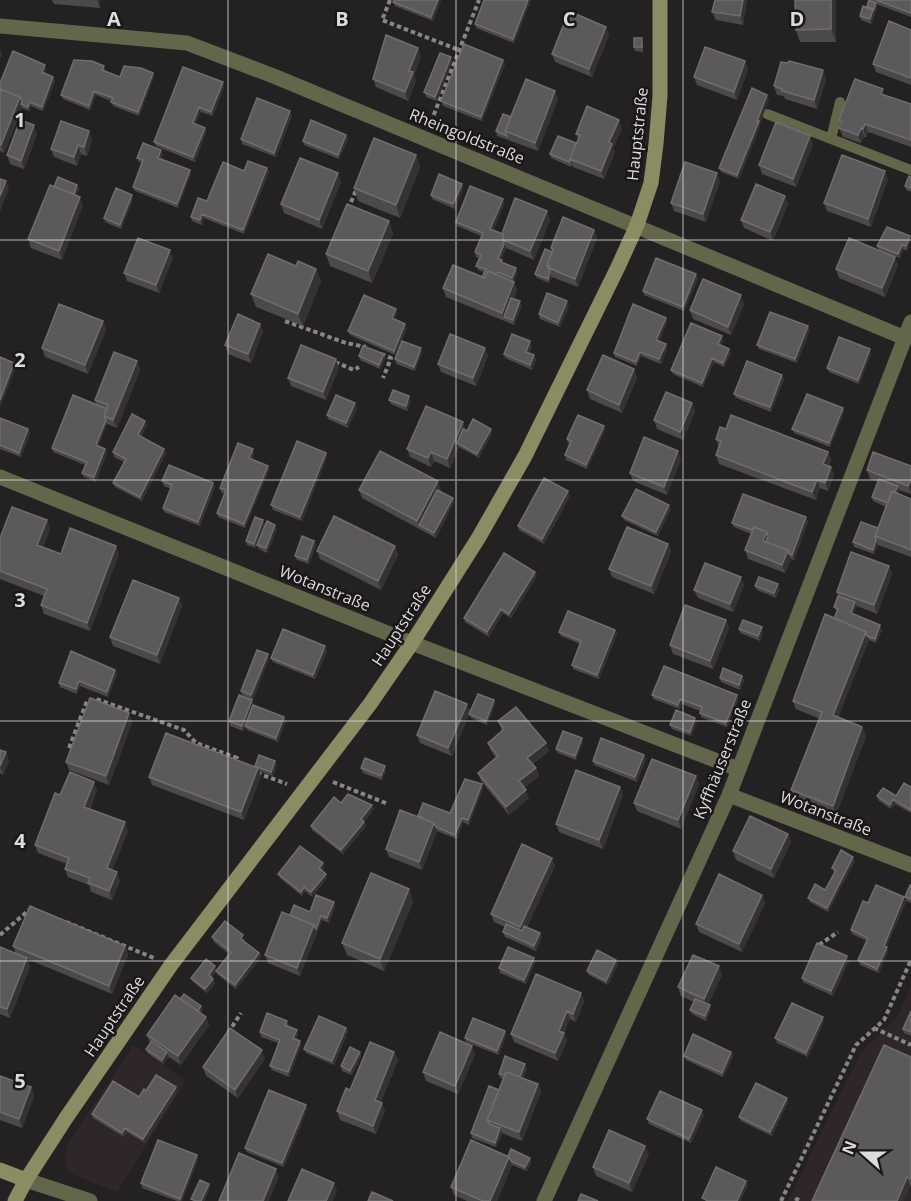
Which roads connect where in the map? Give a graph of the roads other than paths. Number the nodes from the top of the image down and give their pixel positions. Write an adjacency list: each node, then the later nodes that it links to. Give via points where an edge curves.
1 (660, 0): 7 (street, Hauptstraße, via 656,144 651,183)
2 (0, 26): 7 (street, Rheingoldstraße, via 187,43)
3 (840, 102): 5 (lane)
4 (767, 114): 5 (lane)
5 (831, 139): 6 (lane)
6 (911, 170)
7 (637, 225): 9 (street, Rheingoldstraße); 11 (street, Hauptstraße, via 528,449 494,512)
8 (911, 322): 9 (street, Kyffhäuserstraße)
9 (905, 338): 12 (street, Kyffhäuserstraße)
10 (0, 477): 11 (street, Wotanstraße)
11 (412, 643): 12 (street, Wotanstraße); 16 (street, Hauptstraße, via 166,973)
12 (738, 769): 13 (street, Kyffhäuserstraße)
13 (729, 795): 14 (street, Wotanstraße); 19 (street, Kyffhäuserstraße)
14 (911, 865)
15 (0, 1170): 16 (street)
16 (26, 1180): 17 (street, Hauptstraße); 18 (street)
17 (15, 1201)
18 (90, 1201)
19 (544, 1201)

